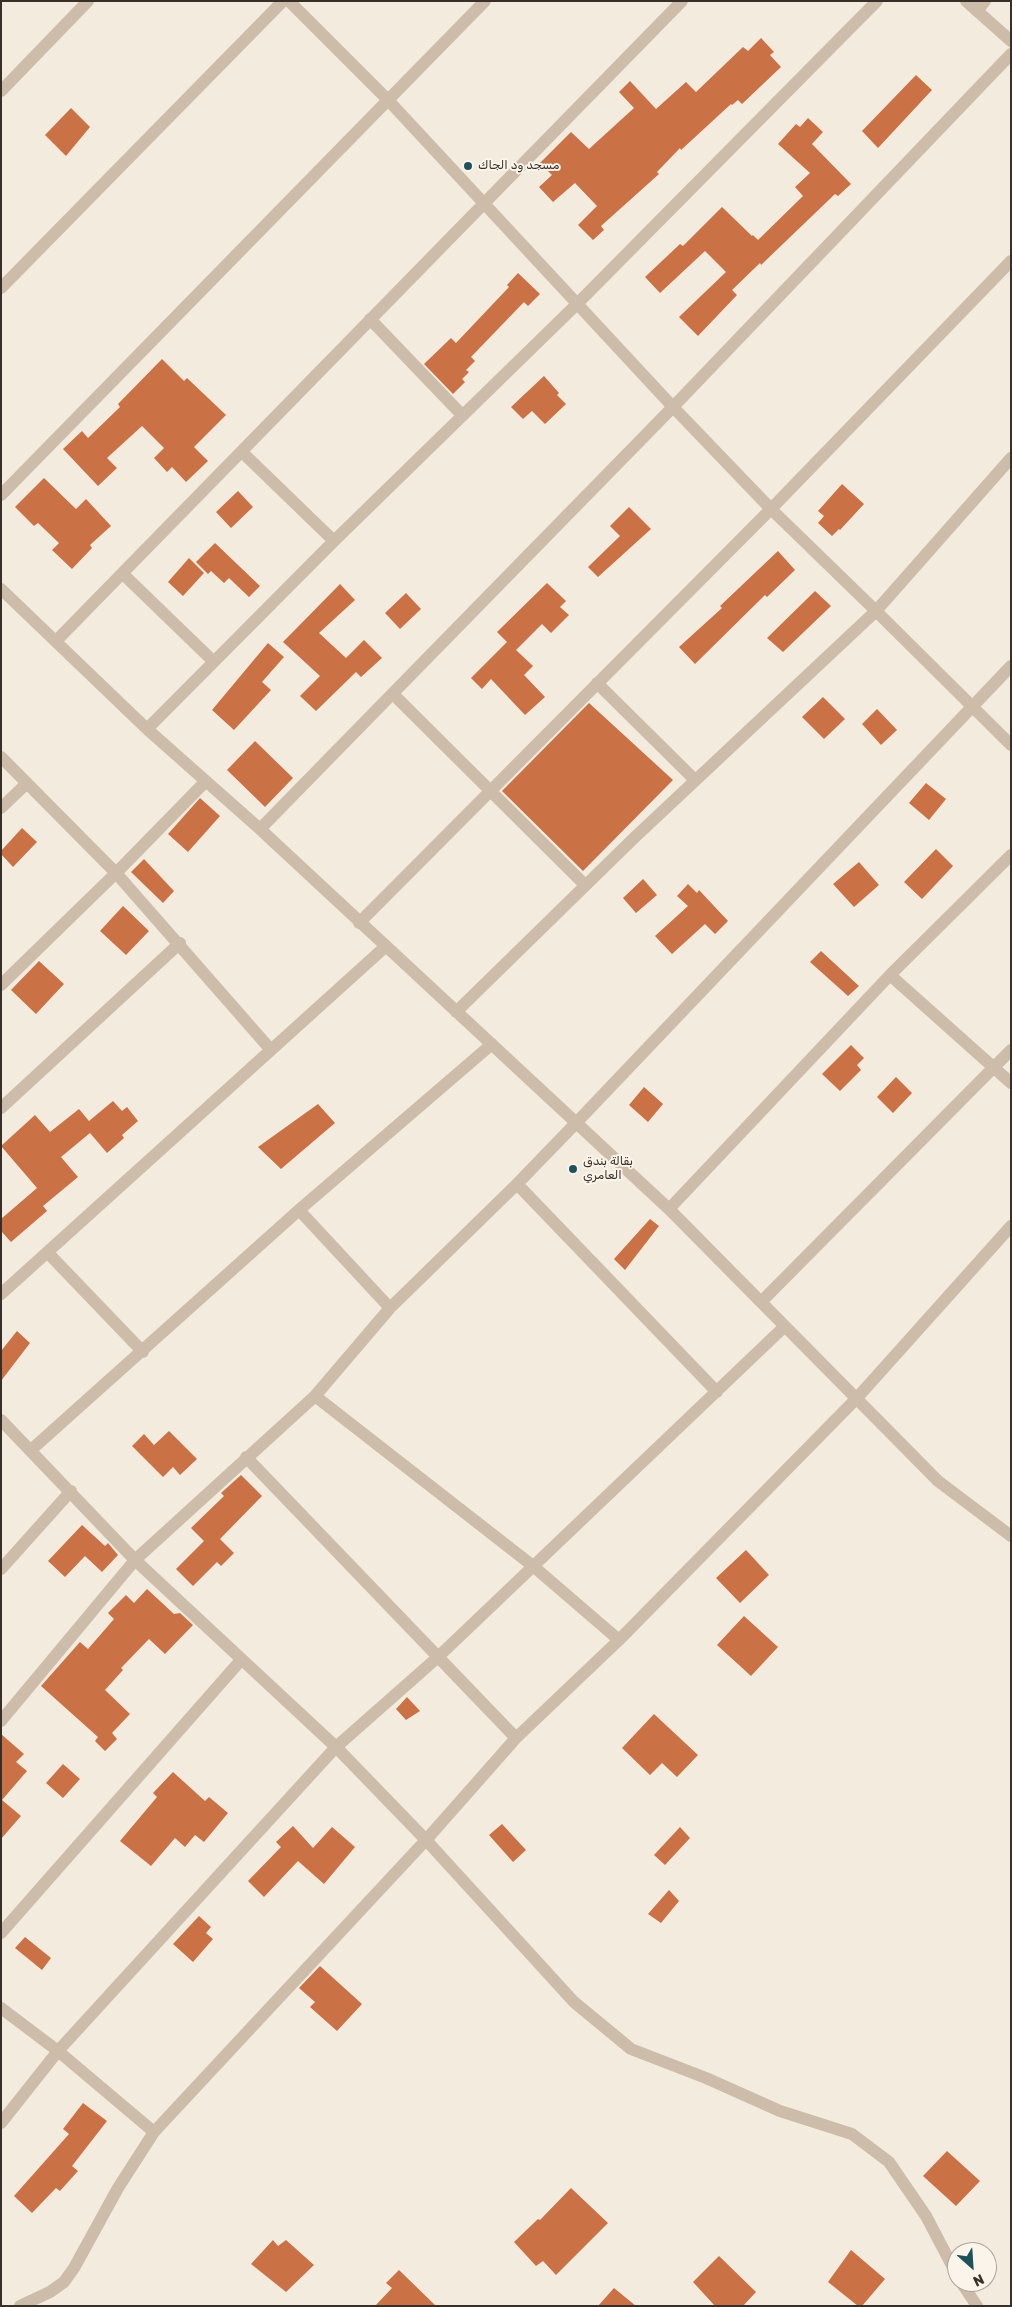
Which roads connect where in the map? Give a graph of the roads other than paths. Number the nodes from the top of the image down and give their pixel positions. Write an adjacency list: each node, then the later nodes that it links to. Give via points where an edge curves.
1 (283, 1): 15 (street)
2 (289, 1): 12 (street)
3 (486, 1): 12 (street)
4 (682, 1): 13 (street)
5 (877, 1): 16 (street)
6 (966, 1): 8 (street)
7 (83, 3): 11 (street)
8 (981, 6): 9 (street)
9 (1011, 41)
10 (1011, 54): 18 (street)
11 (1, 91)
12 (388, 100): 13 (street); 22 (street)
13 (484, 202): 16 (street); 17 (street)
14 (1011, 261): 23 (street)
15 (1, 288)
16 (577, 304): 18 (street); 19 (street)
17 (370, 319): 19 (street); 20 (street)
18 (673, 408): 23 (street); 32 (street)
19 (462, 415): 24 (street)
20 (242, 452): 24 (street); 25 (street)
21 (1011, 458): 27 (street)
22 (1, 495)
23 (771, 509): 27 (street); 31 (street)
24 (334, 541): 29 (street)
25 (123, 574): 28 (street); 29 (street)
26 (3, 594): 28 (street)
27 (876, 611): 33 (street); 37 (street)
28 (56, 641): 34 (street)
29 (213, 661): 34 (street)
30 (1011, 666): 33 (street)
31 (597, 683): 37 (street); 40 (street)
32 (393, 694): 40 (street); 42 (street)
33 (973, 707): 35 (street); 58 (street)
34 (147, 729): 38 (street)
35 (1011, 745)
36 (1, 756): 39 (street)
37 (696, 780): 45 (street)
38 (206, 781): 42 (street); 44 (street)
39 (28, 783): 41 (street); 44 (street)
40 (490, 791): 45 (street); 46 (street)
41 (1, 808)
42 (260, 829): 46 (street)
43 (1011, 854): 49 (street)
44 (116, 873): 47 (street); 50 (street)
45 (585, 885): 51 (street)
46 (358, 923): 48 (street)
47 (180, 944): 53 (street); 57 (street)
48 (385, 947): 51 (street); 53 (street)
49 (890, 975): 55 (street); 60 (street)
50 (1, 985)
51 (456, 1012): 52 (street)
52 (492, 1044): 58 (street); 61 (street)
53 (271, 1050): 63 (street)
54 (1011, 1050): 55 (street)
55 (994, 1067): 56 (street); 65 (street)
56 (1011, 1083)
57 (1, 1108)
58 (577, 1122): 59 (street); 60 (street)
59 (517, 1184): 66 (street); 69 (street)
60 (669, 1209): 65 (street)
61 (299, 1210): 66 (street); 68 (street)
62 (1011, 1226): 71 (street)
63 (48, 1253): 64 (street); 68 (street)
64 (1, 1294)
65 (761, 1302): 67 (street)
66 (390, 1308): 70 (street)
67 (784, 1327): 69 (street); 71 (street)
68 (143, 1352): 73 (street)
69 (717, 1392): 78 (street)
70 (315, 1396): 74 (street); 78 (street)
71 (856, 1399): 76 (street, via 938,1481); 80 (street)
72 (1, 1420): 73 (street)
73 (31, 1450): 75 (street)
74 (246, 1457): 77 (street); 81 (street)
75 (71, 1491): 77 (street); 79 (street)
76 (1011, 1536)
77 (135, 1560): 82 (street); 83 (street)
78 (533, 1566): 80 (street); 81 (street)
79 (1, 1569)
80 (620, 1640): 84 (street)
81 (438, 1657): 84 (street); 85 (street)
82 (242, 1660): 85 (street); 87 (street)
83 (1, 1721)
84 (516, 1738): 86 (street)
85 (336, 1747): 86 (street); 89 (street)
86 (426, 1840): 91 (street); 92 (street, via 574,2002 631,2050 706,2078 780,2111 852,2134 889,2162 926,2216)
87 (1, 1933)
88 (1, 2008): 89 (street)
89 (58, 2051): 90 (street); 91 (street)
90 (1, 2124)
91 (154, 2132): 94 (street, via 64,2282)
92 (947, 2256)
93 (968, 2292): 95 (street)
94 (20, 2306)
95 (977, 2306)

